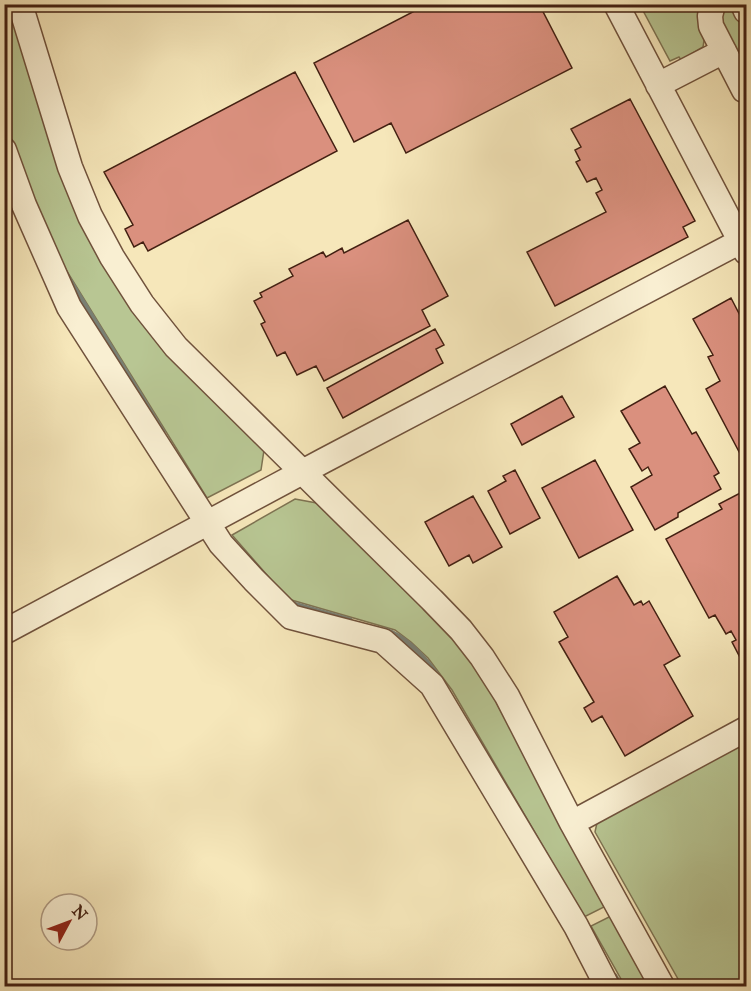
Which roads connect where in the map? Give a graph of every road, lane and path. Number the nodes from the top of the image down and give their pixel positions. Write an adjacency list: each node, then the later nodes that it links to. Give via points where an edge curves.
1 (20, 4): 11 (street, via 70,167 112,257 142,304 176,346)
2 (615, 4): 7 (street)
3 (713, 4): 6 (street, via 711,26)
4 (743, 4): 5 (street)
5 (747, 11)
6 (724, 51): 7 (street); 8 (street, via 744,90)
7 (658, 85): 10 (street)
8 (747, 89)
9 (4, 150): 12 (street, via 69,307)
10 (744, 247): 11 (street)
11 (303, 472): 12 (street); 15 (street, via 432,600 482,657 507,696)
12 (207, 523): 13 (street); 16 (street, via 221,544 291,617 383,641 432,685 576,926)
13 (4, 632)
14 (747, 729): 15 (street)
15 (572, 822): 17 (street)
16 (607, 987)
17 (662, 987)

